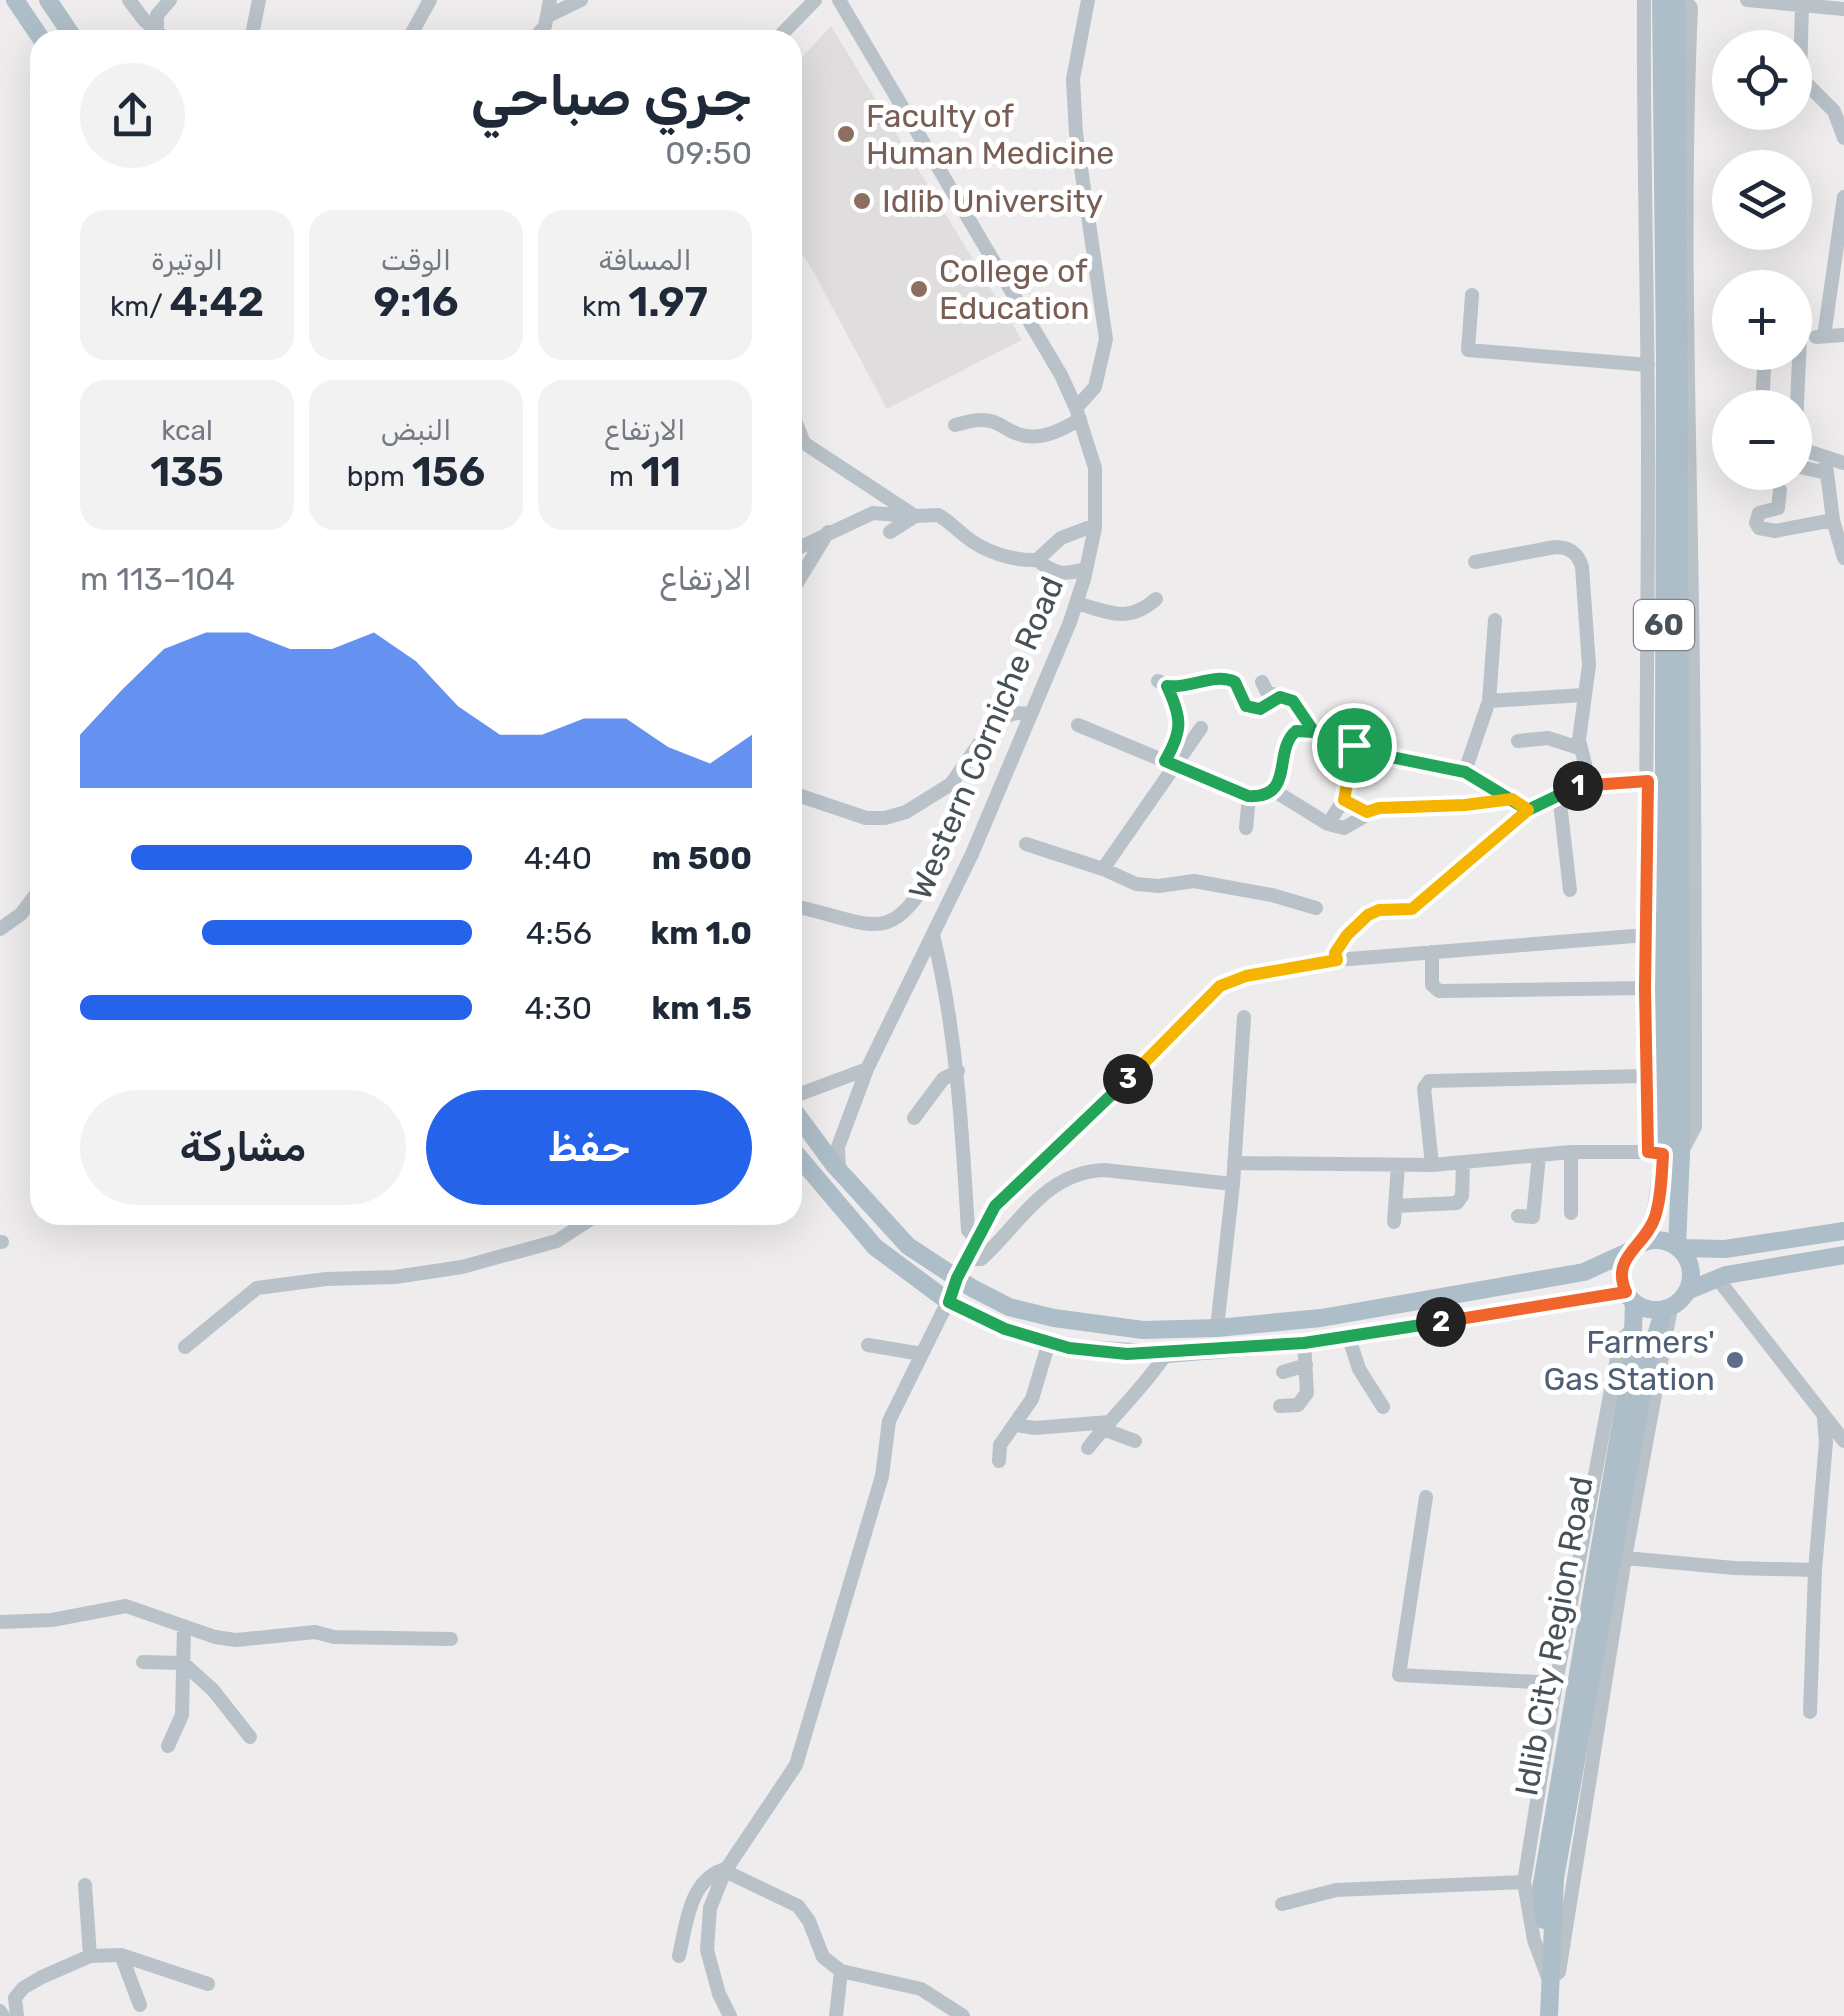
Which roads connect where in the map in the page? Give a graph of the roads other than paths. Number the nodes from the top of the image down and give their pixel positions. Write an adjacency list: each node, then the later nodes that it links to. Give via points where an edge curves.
1 (16, 0): 19 (main road)
2 (48, 0): 20 (main road)
3 (129, 0): 21 (street)
4 (170, 0): 22 (street, via 156,16)
5 (258, 0): 23 (street)
6 (430, 0): 24 (street)
7 (582, 0): 17 (street)
8 (815, 0): 26 (street)
9 (839, 0): 35 (street, Western Corniche Road)
10 (1088, 0): 35 (street, via 1073,79 1106,339 1095,387)
11 (1644, 0): 33 (street)
12 (1661, 0): 92 (main road, 60, via 1665,340)
13 (1677, 0): 105 (main road, 60)
14 (1685, 0): 105 (street, via 1692,8 1687,332 1695,1127)
15 (1747, 0): 16 (street)
16 (1802, 5): 18 (street); 27 (street, via 1800,78 1834,111)
17 (550, 7): 25 (street)
18 (1844, 9)
19 (36, 30)
20 (68, 30)
21 (156, 30)
22 (160, 30)
23 (253, 30)
24 (414, 30)
25 (538, 30)
26 (786, 30)
27 (1844, 138)
28 (1844, 197): 31 (street)
29 (1472, 295): 33 (street, via 1468,350)
30 (1844, 335): 31 (street)
31 (1824, 336): 32 (street)
32 (1812, 337)
33 (1648, 366): 72 (street)
34 (1797, 370): 38 (street, via 1796,447)
35 (1078, 413): 36 (street, via 1050,434 1031,438 978,419); 46 (street, Western Corniche Road, via 1095,468)
36 (955, 425)
37 (802, 445): 44 (street)
38 (1825, 457): 39 (street); 41 (street)
39 (1844, 463)
40 (1812, 470): 41 (street)
41 (1827, 473): 43 (street)
42 (1780, 490): 45 (street, via 1778,508 1759,513 1759,528)
43 (1837, 499): 45 (street)
44 (915, 516): 47 (street, via 873,513); 48 (street); 51 (street, via 938,516 970,540 1018,561)
45 (1833, 520): 50 (street)
46 (1096, 525): 51 (street, via 1061,538); 53 (street, Western Corniche Road)
47 (828, 532): 49 (street); 54 (street)
48 (890, 532)
49 (802, 545)
50 (1844, 558)
51 (1037, 560): 53 (street, via 1063,575)
52 (1475, 562): 59 (street, via 1555,548 1578,556 1589,666)
53 (1086, 569): 56 (street, Western Corniche Road)
54 (802, 575)
55 (1156, 598): 56 (street, via 1126,616)
56 (1076, 603): 62 (street, Western Corniche Road)
57 (1494, 620): 61 (street)
58 (1262, 682): 60 (street)
59 (1583, 695): 61 (street); 69 (street)
60 (1280, 697): 66 (street, via 1293,701); 70 (street, via 1260,709 1246,706 1235,682 1225,677 1194,686 1162,684 1180,730)
61 (1489, 701): 71 (street)
62 (1031, 714): 76 (street, via 1015,712 995,721 951,784 906,812 866,818); 93 (street, Western Corniche Road)
63 (1349, 721): 68 (street)
64 (1078, 726): 70 (street)
65 (1201, 728): 70 (street)
66 (1314, 732): 68 (street); 74 (street, via 1290,736)
67 (1518, 741): 69 (street, via 1548,738)
68 (1354, 745): 71 (street); 79 (street)
69 (1579, 748): 73 (street)
70 (1170, 763): 77 (street); 85 (street)
71 (1465, 772): 78 (street)
72 (1648, 781): 73 (street); 92 (street)
73 (1590, 784): 75 (street)
74 (1273, 790): 77 (street); 82 (street)
75 (1559, 794): 80 (street); 87 (street)
76 (802, 796)
77 (1248, 796): 83 (street)
78 (1512, 799): 80 (street); 81 (street)
79 (1344, 800): 81 (street); 82 (street)
80 (1528, 810): 95 (street, via 1412,909 1368,915 1344,939)
81 (1367, 812): 82 (street, via 1344,828)
82 (1328, 824)
83 (1246, 828)
84 (1026, 844): 85 (street)
85 (1103, 869): 90 (street, via 1136,884 1194,880)
86 (932, 874): 89 (street, via 914,906 888,923)
87 (1570, 890)
88 (30, 902): 91 (street)
89 (802, 908)
90 (1316, 908)
91 (0, 929)
92 (1655, 932): 94 (street); 96 (street); 105 (main road, 60)
93 (933, 934): 98 (street, Western Corniche Road); 99 (street)
94 (1432, 952): 95 (street); 96 (street, via 1432,985 1438,991)
95 (1337, 960): 118 (street, via 1220,986 1034,1165 995,1206)
96 (1645, 988): 100 (street)
97 (1244, 1017): 108 (street)
98 (867, 1070): 101 (street); 112 (street, Western Corniche Road, via 838,1147)
99 (958, 1072): 102 (street, via 943,1079); 118 (street, via 968,1230)
100 (1646, 1076): 105 (street); 111 (street, via 1429,1081 1424,1088)
101 (802, 1093)
102 (914, 1118)
103 (802, 1121): 112 (main road)
104 (1571, 1152): 105 (street); 106 (street); 114 (street)
105 (1664, 1153): 119 (main road, 60); 120 (main road, 60, via 1655,1218)
106 (1539, 1156): 109 (street); 115 (street, via 1533,1217)
107 (802, 1161): 127 (main road, via 875,1248)
108 (1234, 1163): 110 (street); 113 (street)
109 (1463, 1163): 110 (street, via 1457,1203 1395,1214); 111 (street)
110 (1398, 1164): 111 (street)
111 (1432, 1165)
112 (839, 1170): 123 (main road, via 908,1246)
113 (1233, 1184): 122 (street, via 1083,1172 1045,1192 981,1259); 129 (street)
114 (1571, 1213)
115 (1518, 1216)
116 (581, 1225): 135 (street, via 556,1241 462,1267 256,1288)
117 (1844, 1231): 119 (main road, via 1725,1249)
118 (977, 1241): 122 (street)
119 (1678, 1247): 120 (main road, via 1658,1240); 125 (main road, via 1690,1265)
120 (1634, 1248): 126 (main road, via 1622,1268); 129 (main road, via 1584,1272 1321,1318)
121 (1844, 1255): 124 (main road)
122 (967, 1258): 123 (street)
123 (957, 1278): 127 (street); 129 (main road, via 1010,1307 1054,1318 1143,1330)
124 (1717, 1278): 125 (main road); 142 (street)
125 (1687, 1292): 128 (main road)
126 (1630, 1297): 128 (main road, via 1651,1310); 130 (main road, Idlib City Region Road); 131 (main road)
127 (949, 1302): 132 (main road); 136 (street)
128 (1667, 1308): 150 (street); 169 (main road, Idlib City Region Road, via 1648,1362 1555,1878)
129 (1217, 1328)
130 (1633, 1328): 157 (street, via 1620,1342); 169 (main road, Idlib City Region Road, via 1541,1889)
131 (1349, 1338): 133 (main road); 141 (street)
132 (1049, 1342): 137 (main road); 143 (street)
133 (1304, 1343): 137 (main road); 138 (street)
134 (868, 1345): 136 (street)
135 (185, 1347)
136 (922, 1354): 161 (street, via 889,1421 882,1476 796,1765)
137 (1166, 1354): 144 (street)
138 (1306, 1365): 139 (street); 140 (street, via 1303,1401)
139 (1282, 1372)
140 (1280, 1406)
141 (1383, 1407)
142 (1824, 1419): 145 (street); 151 (street)
143 (1017, 1425): 144 (street); 148 (street, via 1000,1445)
144 (1106, 1425): 146 (street); 147 (street)
145 (1844, 1441)
146 (1135, 1442)
147 (1088, 1448)
148 (999, 1461)
149 (1426, 1497): 157 (street, via 1399,1676)
150 (1626, 1558): 151 (street); 169 (street, via 1559,1972)
151 (1814, 1570): 158 (street)
152 (0, 1622): 153 (street, via 126,1606)
153 (184, 1626): 154 (street, via 236,1640 315,1632 334,1638); 156 (street)
154 (451, 1639)
155 (143, 1662): 156 (street)
156 (183, 1663): 159 (street); 160 (street, via 182,1715)
157 (1556, 1683): 162 (street)
158 (1810, 1712)
159 (250, 1737)
160 (168, 1746)
161 (726, 1870): 167 (street, via 705,1880 692,1900); 168 (street, via 798,1906 824,1956); 173 (street, via 710,1908 707,1950)
162 (1524, 1882): 164 (street, via 1336,1890); 169 (street)
163 (85, 1885): 166 (street)
164 (1282, 1904)
165 (121, 1955): 166 (street); 170 (street); 171 (street)
166 (90, 1956): 172 (street, via 23,1988 15,1998)
167 (679, 1956)
168 (842, 1971): 174 (street); 175 (street, via 922,1989)
169 (1549, 1980): 176 (main road, Idlib City Region Road)
170 (208, 1984)
171 (140, 2005)
172 (17, 2016)
173 (730, 2016)
174 (836, 2016)
175 (964, 2016)
176 (1549, 2016)

